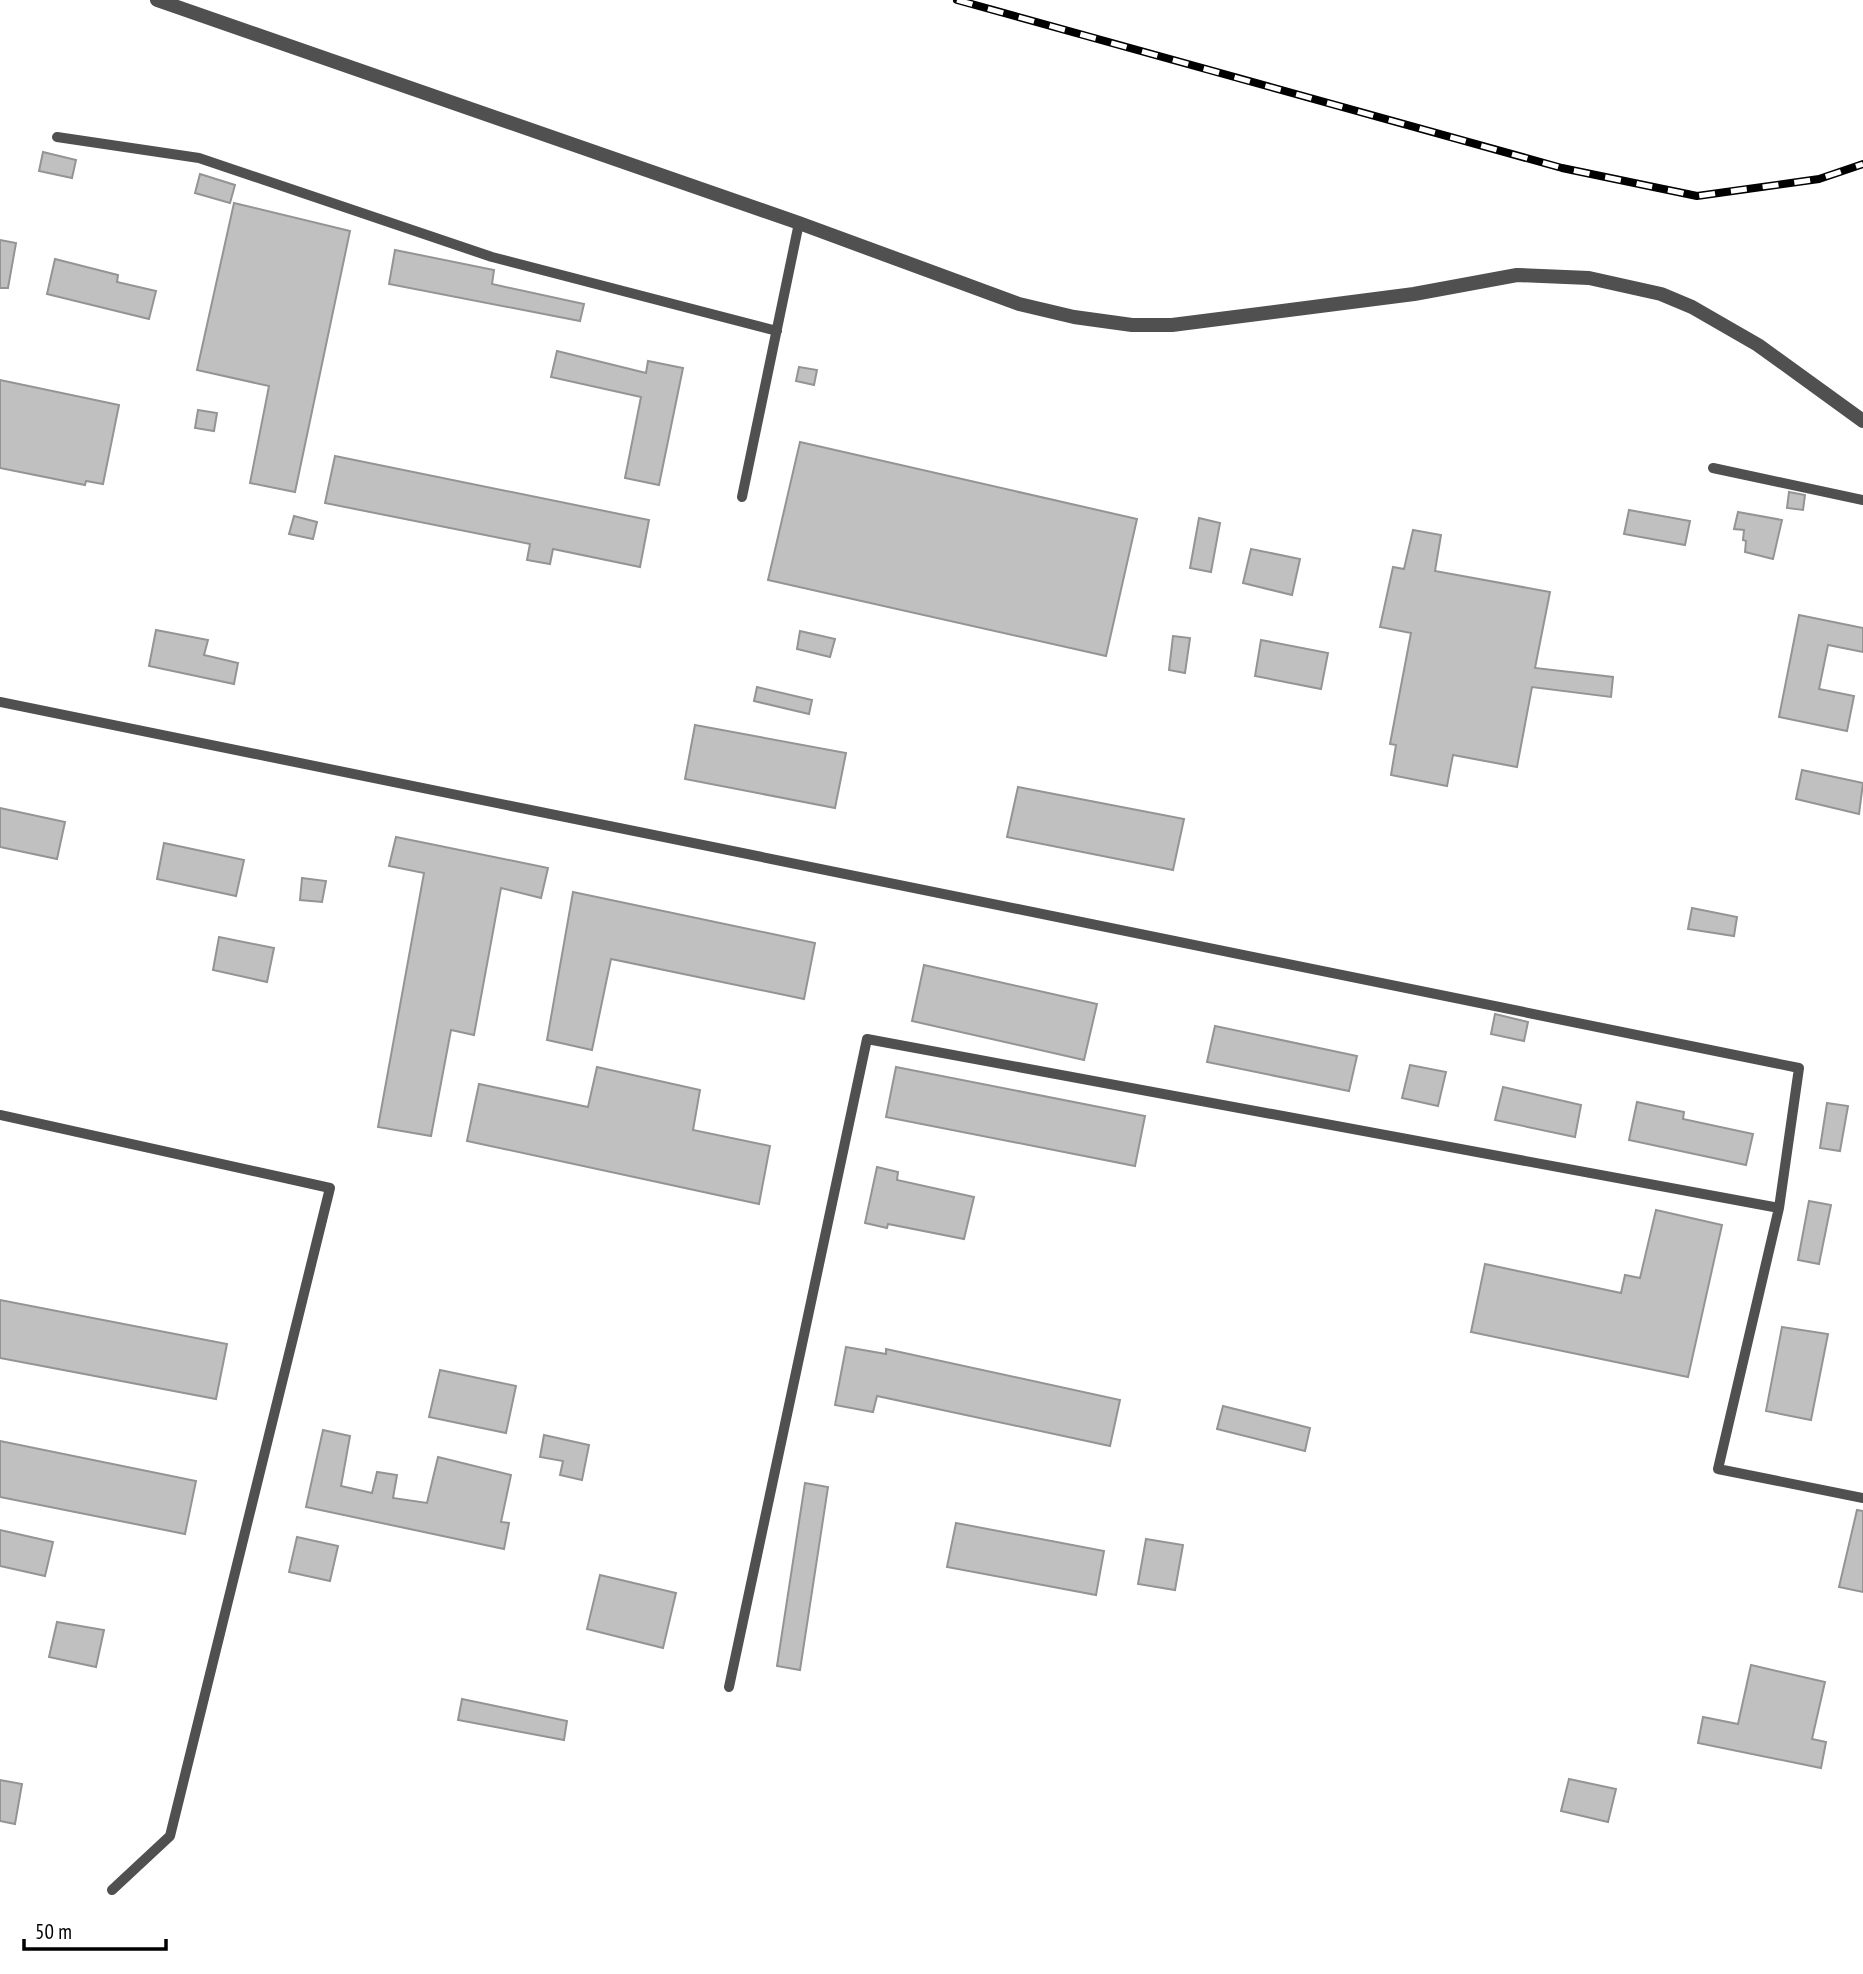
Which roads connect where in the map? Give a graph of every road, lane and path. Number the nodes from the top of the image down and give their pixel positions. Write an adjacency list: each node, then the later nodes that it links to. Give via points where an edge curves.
1 (157, 0): 3 (street)
2 (57, 137): 4 (lane, via 200,158 492,257)
3 (799, 223): 4 (lane); 5 (street, via 1019,304 1132,325 1234,318 1517,275 1589,278 1692,307 1758,345)
4 (777, 331): 7 (lane)
5 (1863, 421)
6 (1713, 468): 8 (lane)
7 (742, 497)
8 (1863, 500)
9 (0, 702): 11 (lane, via 1799,1068)
10 (0, 1115): 14 (lane, via 330,1188 170,1836)
11 (1779, 1208): 12 (lane, via 1718,1469); 13 (lane, via 867,1039)
12 (1863, 1498)
13 (729, 1687)
14 (112, 1890)

